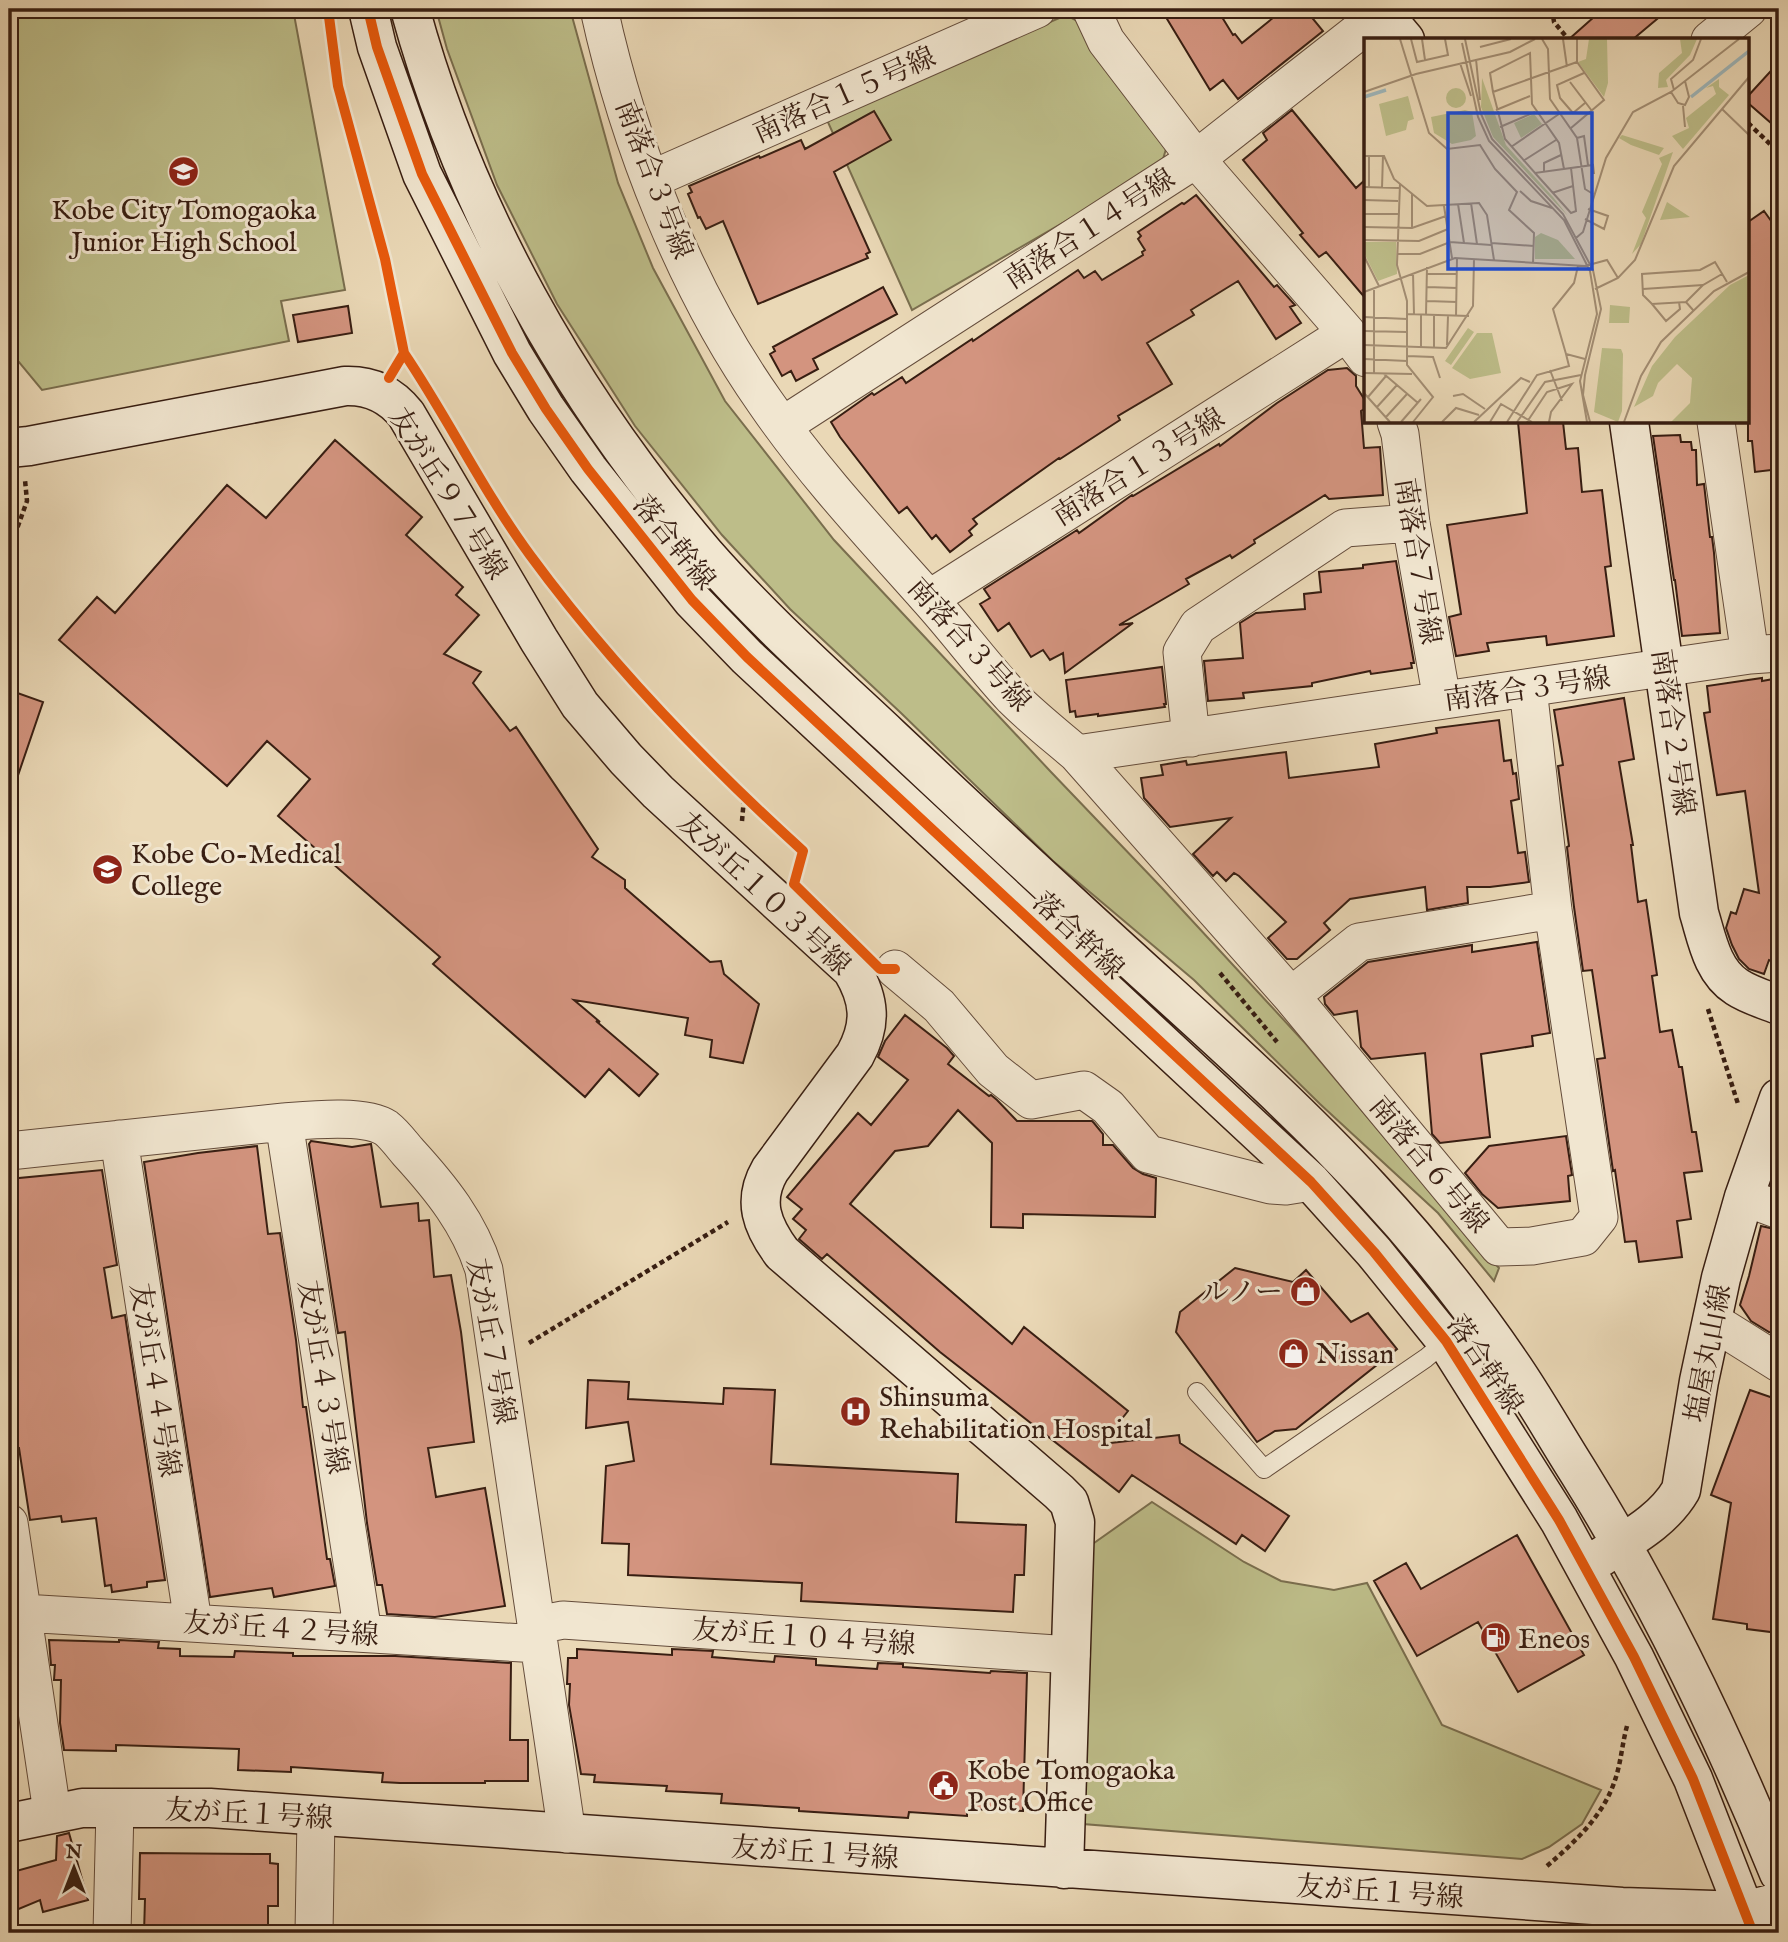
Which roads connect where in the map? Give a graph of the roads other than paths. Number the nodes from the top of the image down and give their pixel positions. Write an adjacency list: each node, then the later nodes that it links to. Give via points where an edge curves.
1 (368, 9): 36 (street, 落合幹線, via 422,174 512,353 588,469 661,563 747,657)
2 (410, 9): 44 (street, 落合幹線, via 443,110 498,240 567,366 660,499 782,635 1284,1101 1374,1192 1438,1264 1512,1365)
3 (599, 9): 12 (street, 南落合３号線)
4 (1037, 9): 12 (street, 南落合１５号線)
5 (1091, 9): 11 (street, via 1106,41)
6 (1748, 9): 9 (street)
7 (1389, 21): 8 (street, 南落合１４号線)
8 (1365, 38)
9 (1712, 38)
10 (1364, 39): 11 (street, 南落合１４号線)
11 (1196, 159): 13 (street); 17 (street, 南落合１４号線)
12 (650, 180): 17 (street, 南落合３号線, via 714,321)
13 (1357, 346): 20 (street, 南落合１３号線)
14 (1397, 424): 19 (street, 南落合７号線)
15 (1629, 424): 22 (street, 南落合２号線)
16 (1716, 424): 21 (street)
17 (782, 426): 20 (street, 南落合３号線, via 836,496)
18 (17, 458): 25 (street, 友が丘９７号線, via 29,446 345,386 382,393 406,414)
19 (1411, 523): 24 (street, 南落合７号線); 26 (street, via 1345,528 1198,626 1182,652)
20 (929, 599): 27 (street, 南落合３号線, via 1014,699)
21 (1765, 654): 22 (street, 南落合３号線)
22 (1664, 669): 23 (street, 南落合３号線); 31 (street, 南落合２号線, via 1699,913 1710,950 1737,987)
23 (1528, 688): 24 (street, 南落合３号線); 28 (street, 南落合６号線)
24 (1442, 700): 26 (street, 南落合３号線)
25 (580, 705): 50 (street, 友が丘１０３号線, via 658,792 852,970 861,985 867,1024 863,1041 764,1180 761,1209 765,1225 782,1253 1069,1502 1075,1522)
26 (1191, 738): 27 (street, 南落合３号線)
27 (1077, 754): 30 (street, 南落合６号線)
28 (1553, 910): 30 (street, via 1359,942); 30 (street, 南落合６号線, via 1599,1217 1583,1237 1499,1247)
29 (895, 969): 36 (street, via 939,1006 993,1070 1031,1100 1084,1090 1108,1107 1148,1154 1270,1185)
30 (1291, 996)
31 (1779, 1005)
32 (1763, 1104): 37 (street, 塩屋丸山線)
33 (284, 1122): 34 (street, 友が丘７号線); 48 (street, 友が丘４３号線); 49 (street, 友が丘７号線, via 359,1120 386,1128 440,1187 478,1249 499,1361)
34 (120, 1139): 35 (street, 友が丘７号線); 47 (street, 友が丘４４号線)
35 (9, 1151)
36 (1311, 1182): 40 (street, 落合幹線)
37 (1744, 1197): 38 (street); 39 (street, 塩屋丸山線)
38 (1779, 1210)
39 (1712, 1321): 41 (street); 44 (street, 塩屋丸山線, via 1681,1490 1657,1519)
40 (1446, 1341): 42 (lane, via 1264,1469); 45 (street, 落合幹線, via 1559,1520)
41 (1779, 1363)
42 (1198, 1392)
43 (9, 1523): 46 (street)
44 (1620, 1544): 45 (street, 塩屋丸山線); 57 (street, 落合幹線, via 1718,1730)
45 (1584, 1568): 58 (street, 落合幹線, via 1634,1657)
46 (16, 1615): 47 (street, 友が丘４２号線); 52 (street)
47 (194, 1622): 48 (street, 友が丘４２号線)
48 (363, 1633): 49 (street, 友が丘４２号線)
49 (538, 1635): 50 (street, 友が丘１０４号線, via 563,1619); 55 (street, 友が丘７号線)
50 (1071, 1655): 56 (street, 友が丘１０３号線)
51 (115, 1808): 52 (street, 友が丘１号線); 53 (street, 友が丘１号線, via 210,1808); 60 (street)
52 (52, 1812): 54 (street, 友が丘１号線)
53 (316, 1816): 55 (street, 友が丘１号線); 61 (street)
54 (9, 1823)
55 (567, 1834): 56 (street, 友が丘１号線)
56 (1064, 1869): 59 (street, 友が丘１号線)
57 (1779, 1873)
58 (1759, 1915): 59 (street)
59 (1621, 1920)
60 (112, 1933)
61 (314, 1933)

